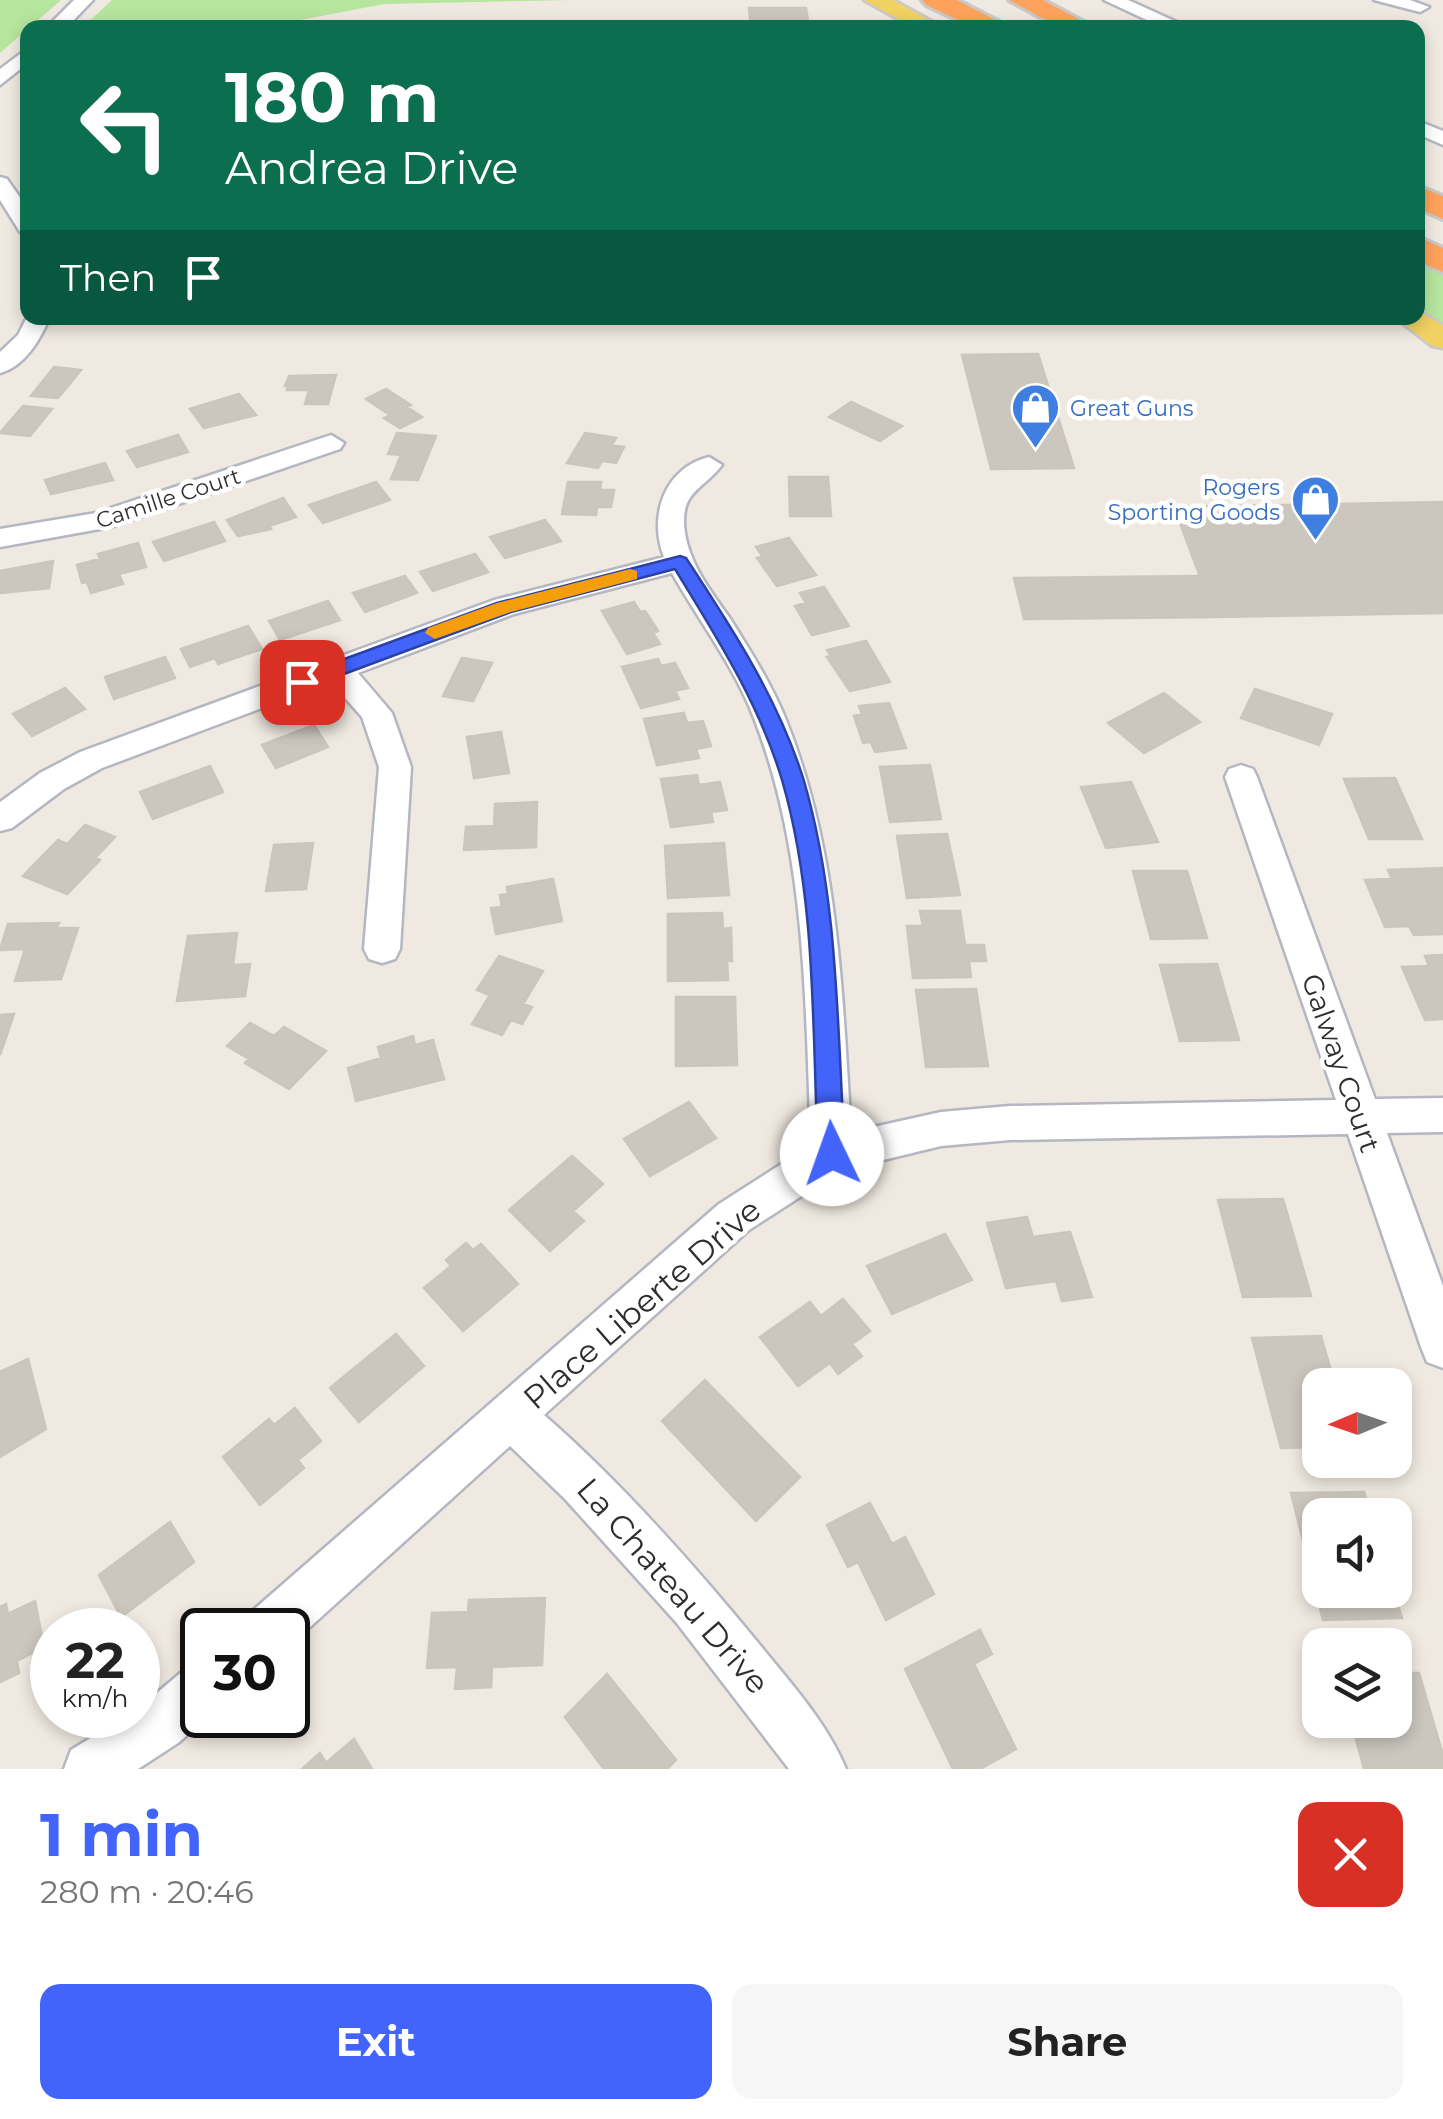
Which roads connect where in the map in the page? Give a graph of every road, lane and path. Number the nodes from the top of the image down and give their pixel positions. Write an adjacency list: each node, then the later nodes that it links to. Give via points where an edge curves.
1 (84, 0): 8 (street)
2 (875, 0): 9 (main road)
3 (935, 0): 10 (highway)
4 (1022, 0): 11 (highway)
5 (1113, 0): 12 (street)
6 (1384, 0): 7 (street)
7 (1424, 4)
8 (63, 20)
9 (916, 20)
10 (980, 20)
11 (1065, 20)
12 (1162, 20)
13 (20, 60): 14 (street)
14 (0, 79)
15 (0, 184): 16 (street)
16 (20, 215)
17 (34, 325): 20 (street)
18 (1422, 325): 19 (main road)
19 (1443, 339)
20 (0, 366)
21 (332, 443): 23 (street, Camille Court, via 101,521)
22 (709, 465): 24 (street, via 690,475 671,503)
23 (0, 538)
24 (680, 562): 25 (street, via 504,607); 31 (street, via 747,673 793,782 817,899)
25 (337, 669): 27 (street, via 91,760); 28 (street, via 376,713 395,767)
26 (1241, 778): 30 (street, Galway Court)
27 (0, 818)
28 (382, 949)
29 (1443, 1115): 30 (street, Place Liberte Drive)
30 (1359, 1116): 31 (street, Place Liberte Drive, via 1010,1124 942,1130); 32 (street, Galway Court)
31 (832, 1154): 33 (street, Place Liberte Drive, via 734,1217)
32 (1443, 1347)
33 (511, 1418): 34 (street, Place Liberte Drive); 37 (street, La Chateau Drive, via 558,1455 728,1642)
34 (294, 1608)
35 (180, 1707): 36 (street)
36 (90, 1769)
37 (820, 1769)

